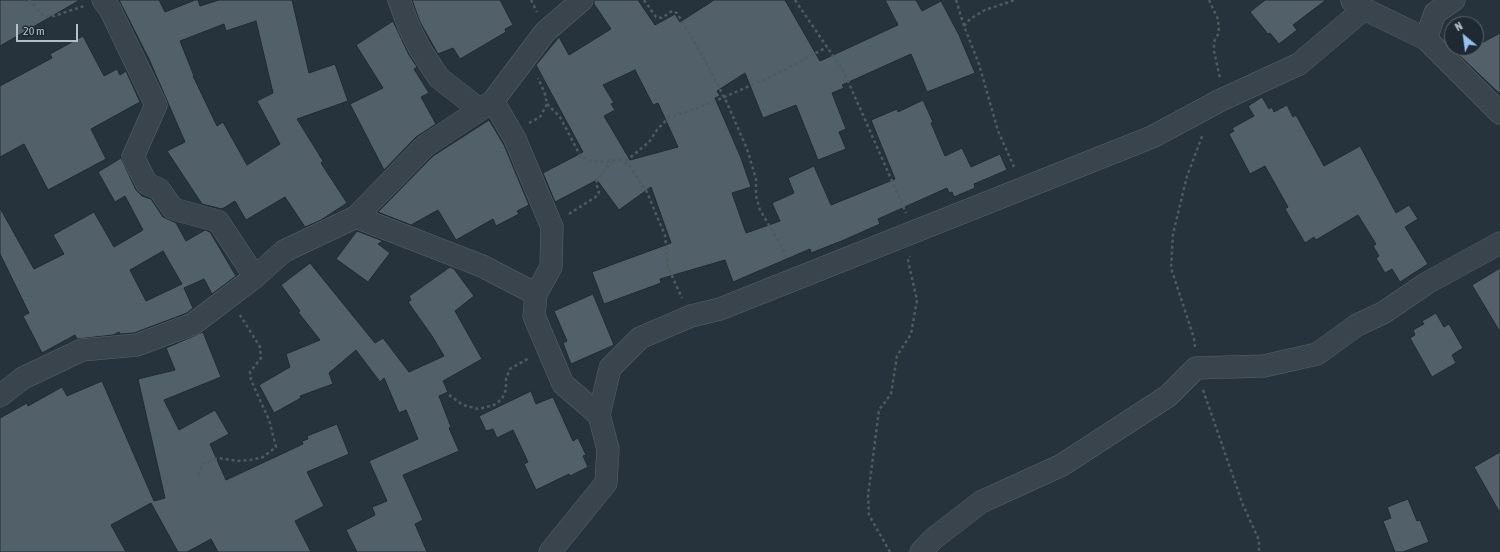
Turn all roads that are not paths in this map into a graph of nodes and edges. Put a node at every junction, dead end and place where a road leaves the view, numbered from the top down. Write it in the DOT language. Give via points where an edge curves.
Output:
graph roads {
  1 [pos="103,0"];
  2 [pos="399,0"];
  3 [pos="582,0"];
  4 [pos="1454,0"];
  5 [pos="1358,4"];
  6 [pos="1426,39"];
  7 [pos="486,105"];
  8 [pos="1500,113"];
  9 [pos="356,217"];
  10 [pos="1500,243"];
  11 [pos="255,277"];
  12 [pos="536,294"];
  13 [pos="0,396"];
  14 [pos="599,415"];
  15 [pos="550,552"];
  16 [pos="922,552"];
  1 -- 11 [label="street" via="110,9 156,105 133,157 147,184 159,189 173,209 218,221"];
  2 -- 7 [label="street" via="420,49 439,78"];
  3 -- 7 [label="street" via="545,32"];
  4 -- 6 [label="street" via="1435,13"];
  5 -- 6 [label="street"];
  5 -- 14 [label="street" via="1299,64 1221,100 1152,137 720,309 691,316 640,338 610,368"];
  6 -- 8 [label="street"];
  7 -- 9 [label="street" via="425,146"];
  7 -- 12 [label="street" via="507,126 518,145 552,227 551,267"];
  9 -- 11 [label="street" via="284,250"];
  9 -- 12 [label="street" via="482,266"];
  10 -- 16 [label="street" via="1427,284 1383,313 1357,325 1317,354 1264,366 1196,368 1168,396 1062,465 981,502 932,539"];
  11 -- 13 [label="street" via="193,324 137,345 82,350 22,378"];
  12 -- 14 [label="street" via="534,316 563,384"];
  14 -- 15 [label="street" via="608,449 606,482"];
}
